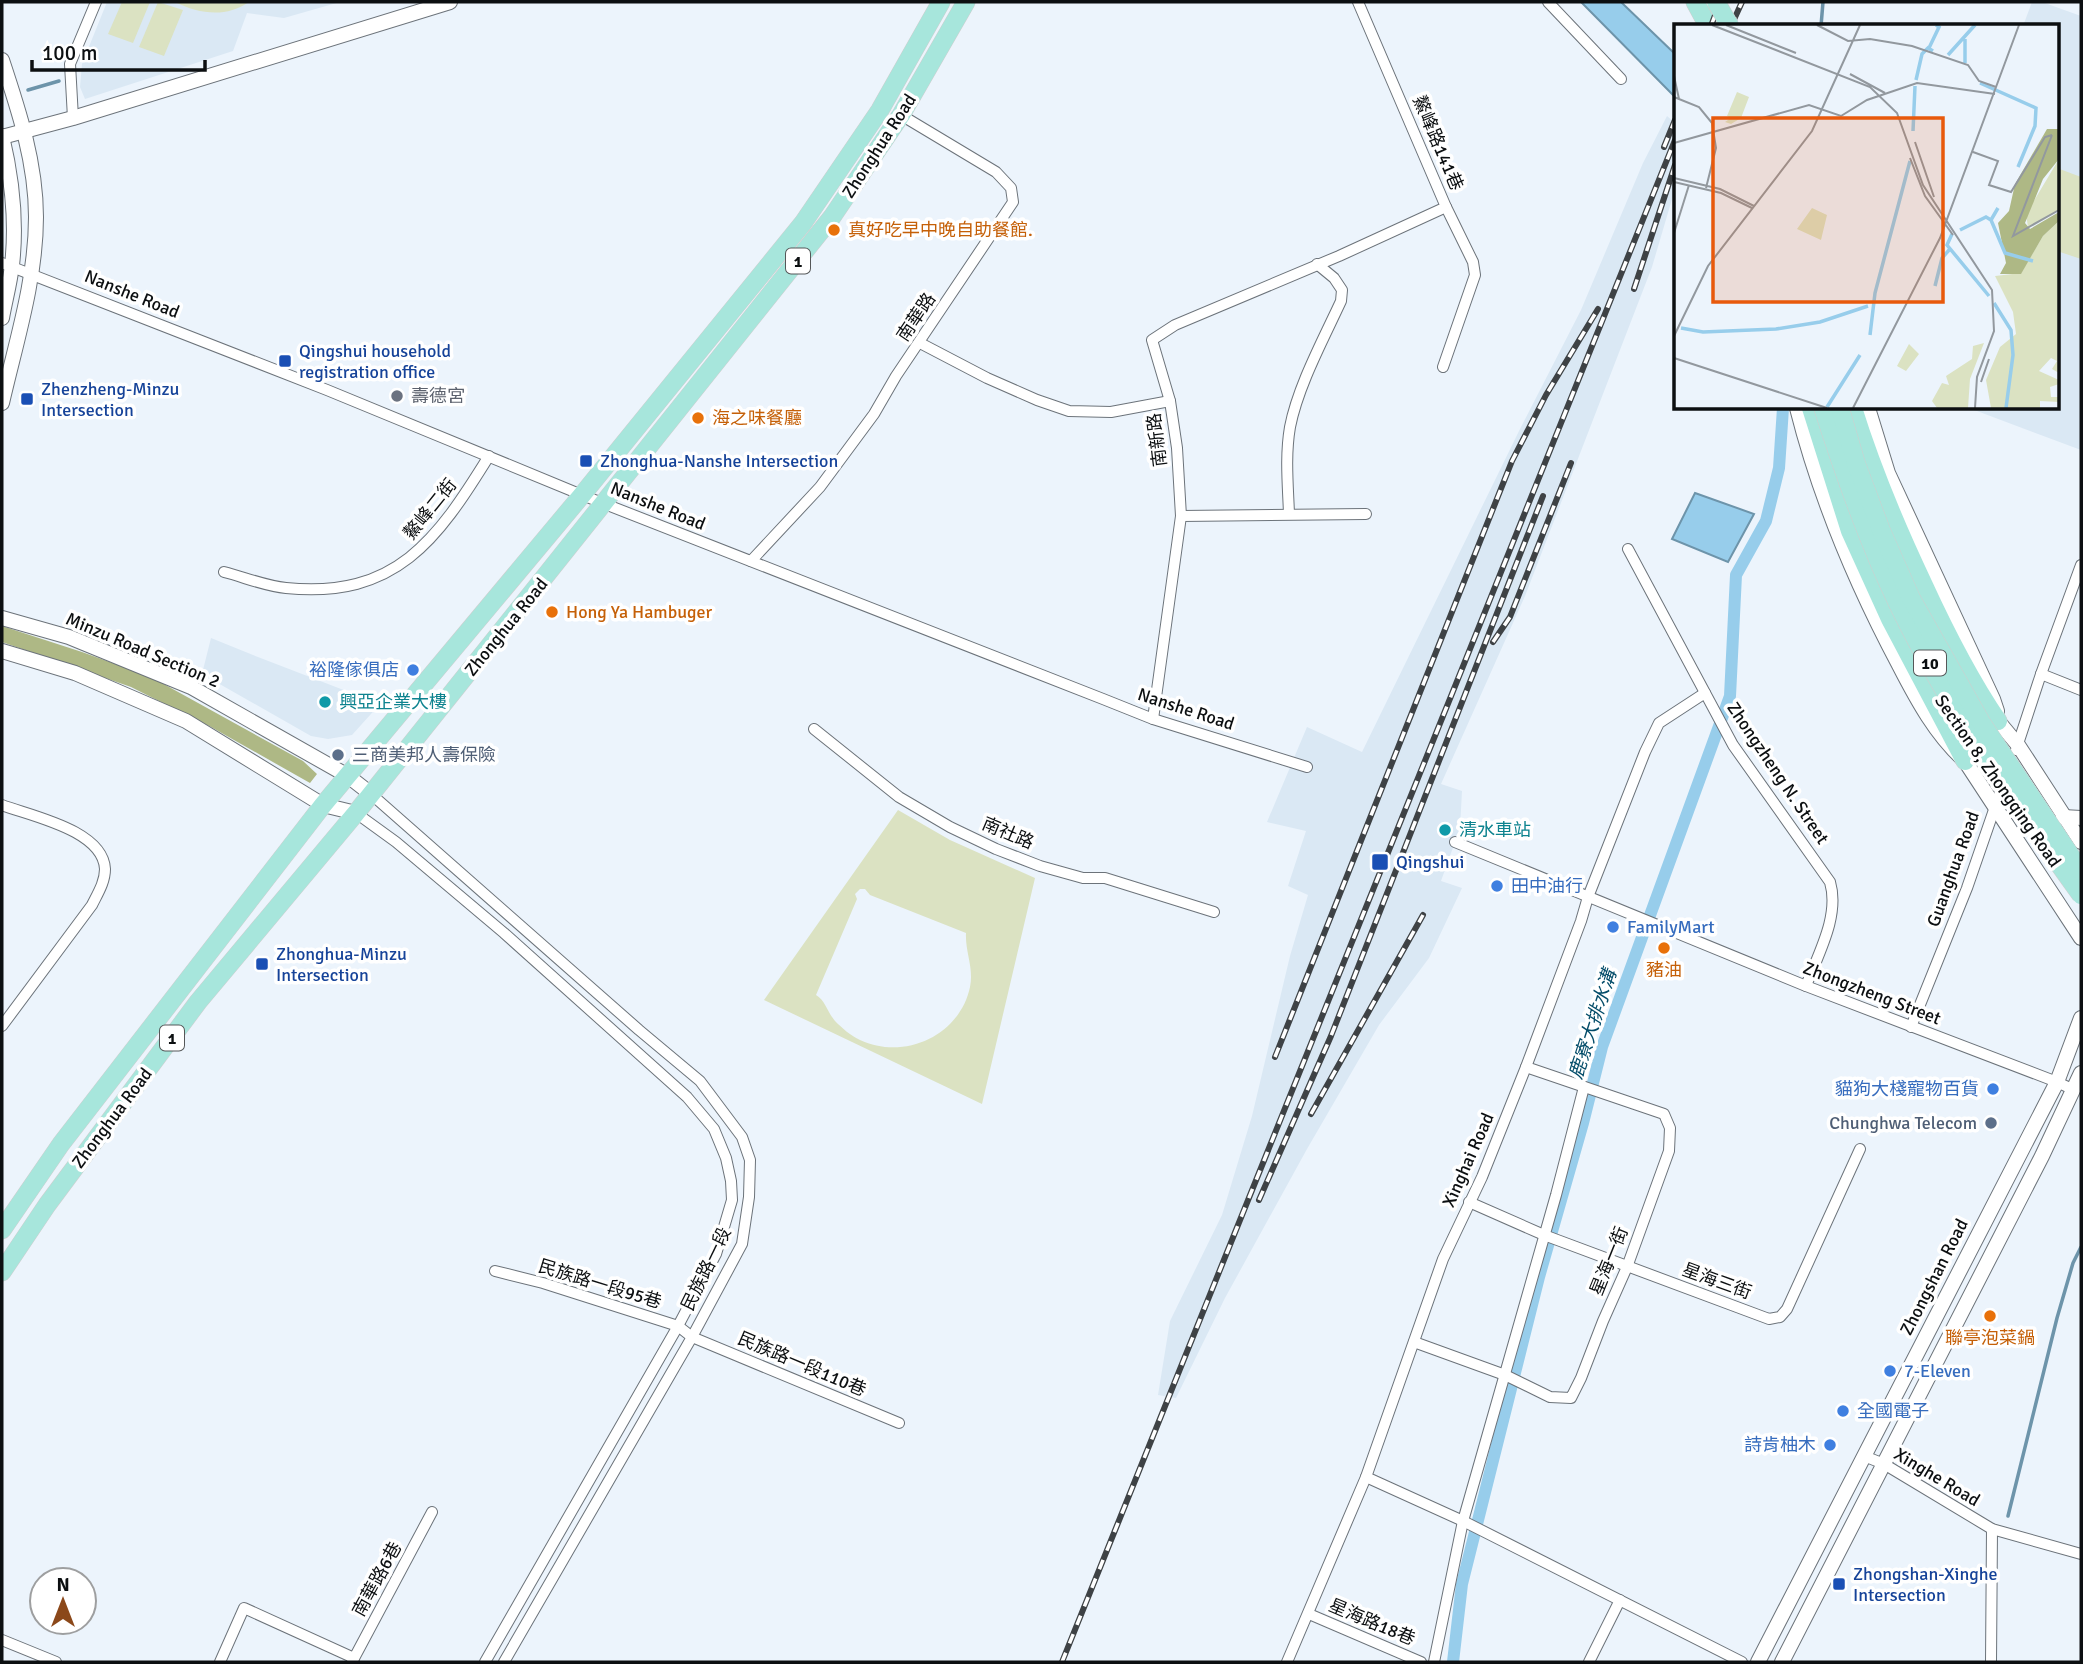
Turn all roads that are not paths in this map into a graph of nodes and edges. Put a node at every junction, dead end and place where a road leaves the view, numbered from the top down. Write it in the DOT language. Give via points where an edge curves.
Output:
graph roads {
  1 [pos="96,2"];
  2 [pos="450,2"];
  3 [pos="941,2"];
  4 [pos="967,2"];
  5 [pos="1358,2"];
  6 [pos="1548,2"];
  7 [pos="1695,2"];
  8 [pos="1716,2"];
  9 [pos="1707,24"];
  10 [pos="1729,24"];
  11 [pos="2,60"];
  12 [pos="1621,79"];
  13 [pos="901,114"];
  14 [pos="73,118"];
  15 [pos="25,131"];
  16 [pos="2,137"];
  17 [pos="1446,208"];
  18 [pos="1317,264"];
  19 [pos="7,265"];
  20 [pos="31,273"];
  21 [pos="2,318"];
  22 [pos="920,343"];
  23 [pos="1443,367"];
  24 [pos="1170,401"];
  25 [pos="2,402"];
  26 [pos="1798,410"];
  27 [pos="1812,410"];
  28 [pos="1824,410"];
  29 [pos="1841,410"];
  30 [pos="1854,410"];
  31 [pos="1869,410"];
  32 [pos="489,456"];
  33 [pos="582,495"];
  34 [pos="605,503"];
  35 [pos="1289,514"];
  36 [pos="1366,514"];
  37 [pos="1181,516"];
  38 [pos="1628,549"];
  39 [pos="751,561"];
  40 [pos="2081,565"];
  41 [pos="224,572"];
  42 [pos="2,618"];
  43 [pos="2,651"];
  44 [pos="2041,674"];
  45 [pos="2081,690"];
  46 [pos="1705,693"];
  47 [pos="1153,719"];
  48 [pos="1999,722"];
  49 [pos="814,729"];
  50 [pos="2018,746"];
  51 [pos="1965,761"];
  52 [pos="1307,767"];
  53 [pos="348,776"];
  54 [pos="371,794"];
  55 [pos="2,805"];
  56 [pos="323,805"];
  57 [pos="1994,806"];
  58 [pos="356,813"];
  59 [pos="2063,817"];
  60 [pos="2081,818"];
  61 [pos="1455,842"];
  62 [pos="2081,842"];
  63 [pos="2081,871"];
  64 [pos="2081,895"];
  65 [pos="1588,897"];
  66 [pos="1214,912"];
  67 [pos="2081,938"];
  68 [pos="1806,986"];
  69 [pos="2081,1018"];
  70 [pos="2,1026"];
  71 [pos="1911,1027"];
  72 [pos="1527,1067"];
  73 [pos="2079,1080"];
  74 [pos="2057,1082"];
  75 [pos="1584,1087"];
  76 [pos="1860,1149"];
  77 [pos="1469,1202"];
  78 [pos="2,1230"];
  79 [pos="1545,1235"];
  80 [pos="1627,1267"];
  81 [pos="495,1271"];
  82 [pos="2,1272"];
  83 [pos="678,1326"];
  84 [pos="692,1337"];
  85 [pos="1414,1342"];
  86 [pos="1505,1375"];
  87 [pos="899,1423"];
  88 [pos="1864,1456"];
  89 [pos="1884,1464"];
  90 [pos="1366,1476"];
  91 [pos="432,1512"];
  92 [pos="1463,1521"];
  93 [pos="1992,1529"];
  94 [pos="2081,1554"];
  95 [pos="1620,1601"];
  96 [pos="1309,1614"];
  97 [pos="2,1640"];
  98 [pos="353,1660"];
  99 [pos="56,1662"];
  100 [pos="220,1662"];
  101 [pos="485,1662"];
  102 [pos="504,1662"];
  103 [pos="1287,1662"];
  104 [pos="1421,1662"];
  105 [pos="1434,1662"];
  106 [pos="1589,1662"];
  107 [pos="1742,1662"];
  108 [pos="1758,1662"];
  109 [pos="1782,1662"];
  110 [pos="1992,1662"];
  1 -- 14 [label="street" via="70,64"];
  2 -- 14 [label="street"];
  3 -- 33 [label="main road, Zhonghua Road / 1" via="880,110 803,223"];
  4 -- 13 [label="main road, Zhonghua Road / 1"];
  5 -- 17 [label="street, 鰲峰路141巷"];
  6 -- 12 [label="street"];
  7 -- 9 [label="main road"];
  8 -- 10 [label="main road, bridge"];
  11 -- 15 [label="street"];
  13 -- 22 [label="street, 南華路" via="996,172 1011,188 1013,202"];
  13 -- 34 [label="main road, Zhonghua Road / 1" via="832,218"];
  14 -- 15 [label="street"];
  15 -- 16 [label="street"];
  15 -- 20 [label="street" via="36,218"];
  16 -- 19 [label="street" via="13,218"];
  17 -- 18 [label="street, 鰲峰路141巷"];
  17 -- 23 [label="street" via="1475,275"];
  18 -- 24 [label="street, 南新路" via="1152,340"];
  18 -- 35 [label="street" via="1342,290 1341,301 1290,426"];
  19 -- 20 [label="street, Nanshe Road"];
  19 -- 21 [label="street"];
  20 -- 25 [label="street"];
  20 -- 32 [label="street, Nanshe Road"];
  22 -- 24 [label="street" via="986,378 1069,411 1111,412"];
  22 -- 39 [label="street, 南華路" via="820,487"];
  24 -- 37 [label="street, 南新路"];
  26 -- 51 [label="street, Section 8, Zhongqing Road" via="1863,594 1922,707"];
  27 -- 51 [label="main road" via="1855,541 1890,619"];
  28 -- 64 [label="main road, 10, bridge" via="1858,512 1897,603 1972,737"];
  29 -- 63 [label="main road, 10, bridge" via="1881,530 1911,598 1981,722"];
  30 -- 48 [label="main road" via="1894,523 1957,657"];
  31 -- 48 [label="street, Section 8, Zhongqing Road" via="1888,473 1993,699"];
  32 -- 33 [label="street, Nanshe Road"];
  32 -- 41 [label="street, 鰲峰二街" via="456,509 415,555 368,582 327,589 284,588"];
  33 -- 34 [label="street, Nanshe Road"];
  33 -- 53 [label="main road, Zhonghua Road / 1"];
  34 -- 39 [label="street, Nanshe Road"];
  34 -- 54 [label="main road, Zhonghua Road / 1"];
  35 -- 36 [label="street"];
  35 -- 37 [label="street"];
  37 -- 47 [label="street, 南新路"];
  38 -- 46 [label="street, Zhongzheng N. Street"];
  39 -- 47 [label="street, Nanshe Road"];
  40 -- 44 [label="street, Guanghua Road"];
  42 -- 53 [label="street, Minzu Road Section 2" via="69,637 191,687"];
  43 -- 56 [label="street" via="75,673 186,721"];
  44 -- 45 [label="street"];
  44 -- 50 [label="street, Guanghua Road"];
  46 -- 65 [label="street, Xinghai Road" via="1659,723"];
  46 -- 68 [label="street, Zhongzheng N. Street" via="1734,744 1830,882 1832,912"];
  47 -- 52 [label="street, Nanshe Road"];
  48 -- 50 [label="street, Section 8, Zhongqing Road"];
  49 -- 66 [label="street, 南社路" via="899,797 996,849 1040,866 1083,878 1105,878"];
  50 -- 57 [label="street, Guanghua Road"];
  50 -- 59 [label="street, Section 8, Zhongqing Road"];
  51 -- 57 [label="street, Section 8, Zhongqing Road"];
  53 -- 54 [label="street, Minzu Road Section 2"];
  53 -- 56 [label="main road, Zhonghua Road / 1"];
  54 -- 58 [label="main road, Zhonghua Road / 1"];
  54 -- 84 [label="street, 民族路一段" via="700,1081 742,1137 750,1172 742,1244"];
  55 -- 70 [label="street" via="75,831 101,854 104,869 102,887 92,905"];
  56 -- 58 [label="street"];
  56 -- 78 [label="main road, Zhonghua Road / 1" via="61,1144"];
  57 -- 67 [label="street, Section 8, Zhongqing Road"];
  57 -- 71 [label="street, Guanghua Road" via="1967,888"];
  58 -- 82 [label="main road, Zhonghua Road / 1" via="198,1002"];
  58 -- 83 [label="street, 民族路一段" via="396,842 633,1046 714,1129 726,1158 732,1200 716,1254"];
  59 -- 60 [label="street"];
  59 -- 62 [label="street, Section 8, Zhongqing Road"];
  61 -- 65 [label="street"];
  65 -- 68 [label="street, Zhongzheng Street"];
  65 -- 72 [label="street, Xinghai Road"];
  68 -- 71 [label="street, Zhongzheng Street"];
  69 -- 74 [label="street, Zhongshan Road"];
  71 -- 74 [label="street, Zhongzheng Street"];
  72 -- 75 [label="street, 星海一街"];
  72 -- 77 [label="street, Xinghai Road"];
  73 -- 74 [label="street, Zhongzheng Street"];
  73 -- 89 [label="street"];
  74 -- 88 [label="street, Zhongshan Road"];
  75 -- 79 [label="street"];
  75 -- 80 [label="street, 星海一街" via="1664,1114 1670,1128 1669,1151"];
  76 -- 80 [label="street, 星海三街" via="1780,1317 1769,1319"];
  77 -- 79 [label="street, 星海三街"];
  77 -- 85 [label="street, Xinghai Road"];
  79 -- 80 [label="street, 星海三街"];
  79 -- 86 [label="street"];
  80 -- 86 [label="street, 星海一街" via="1571,1398 1550,1397"];
  81 -- 83 [label="street, 民族路一段95巷"];
  83 -- 84 [label="street, 民族路一段95巷"];
  83 -- 101 [label="street, 民族路一段"];
  84 -- 87 [label="street, 民族路一段110巷"];
  84 -- 102 [label="street, 民族路一段"];
  85 -- 86 [label="street, 星海一街"];
  85 -- 90 [label="street, Xinghai Road"];
  86 -- 92 [label="street"];
  88 -- 89 [label="street, Xinghe Road"];
  88 -- 108 [label="street, Zhongshan Road"];
  89 -- 93 [label="street, Xinghe Road"];
  89 -- 109 [label="street"];
  90 -- 92 [label="street"];
  90 -- 96 [label="street, Xinghai Road"];
  91 -- 98 [label="street, 南華路6巷"];
  92 -- 95 [label="street"];
  92 -- 105 [label="street"];
  93 -- 94 [label="street, Xinghe Road"];
  93 -- 110 [label="street"];
  95 -- 106 [label="street"];
  95 -- 107 [label="street"];
  96 -- 103 [label="street, Xinghai Road"];
  96 -- 104 [label="street, 星海路18巷"];
  97 -- 99 [label="street"];
  98 -- 100 [label="street" via="244,1608"];
}
